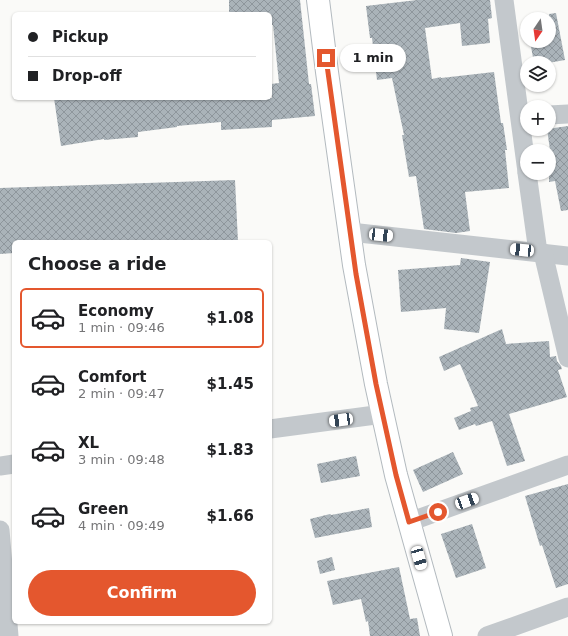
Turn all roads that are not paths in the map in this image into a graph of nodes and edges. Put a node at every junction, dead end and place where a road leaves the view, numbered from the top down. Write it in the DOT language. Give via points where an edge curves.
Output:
graph roads {
  1 [pos="318,0"];
  2 [pos="504,0"];
  3 [pos="520,100"];
  4 [pos="568,114"];
  5 [pos="556,115"];
  6 [pos="528,180"];
  7 [pos="350,232"];
  8 [pos="540,252"];
  9 [pos="568,256"];
  10 [pos="568,358"];
  11 [pos="383,414"];
  12 [pos="272,429"];
  13 [pos="12,464"];
  14 [pos="568,465"];
  15 [pos="0,466"];
  16 [pos="409,522"];
  17 [pos="0,530"];
  18 [pos="568,607"];
  19 [pos="9,636"];
  20 [pos="441,636"];
  21 [pos="487,636"];
  1 -- 7 [label="main road"];
  2 -- 3 [label="street"];
  4 -- 5 [label="street"];
  6 -- 8 [label="street"];
  7 -- 8 [label="street"];
  7 -- 11 [label="main road"];
  8 -- 9 [label="street"];
  8 -- 10 [label="street"];
  11 -- 12 [label="street"];
  11 -- 16 [label="main road"];
  13 -- 15 [label="street"];
  14 -- 16 [label="street"];
  16 -- 20 [label="main road"];
  17 -- 19 [label="street"];
  18 -- 21 [label="street"];
}
